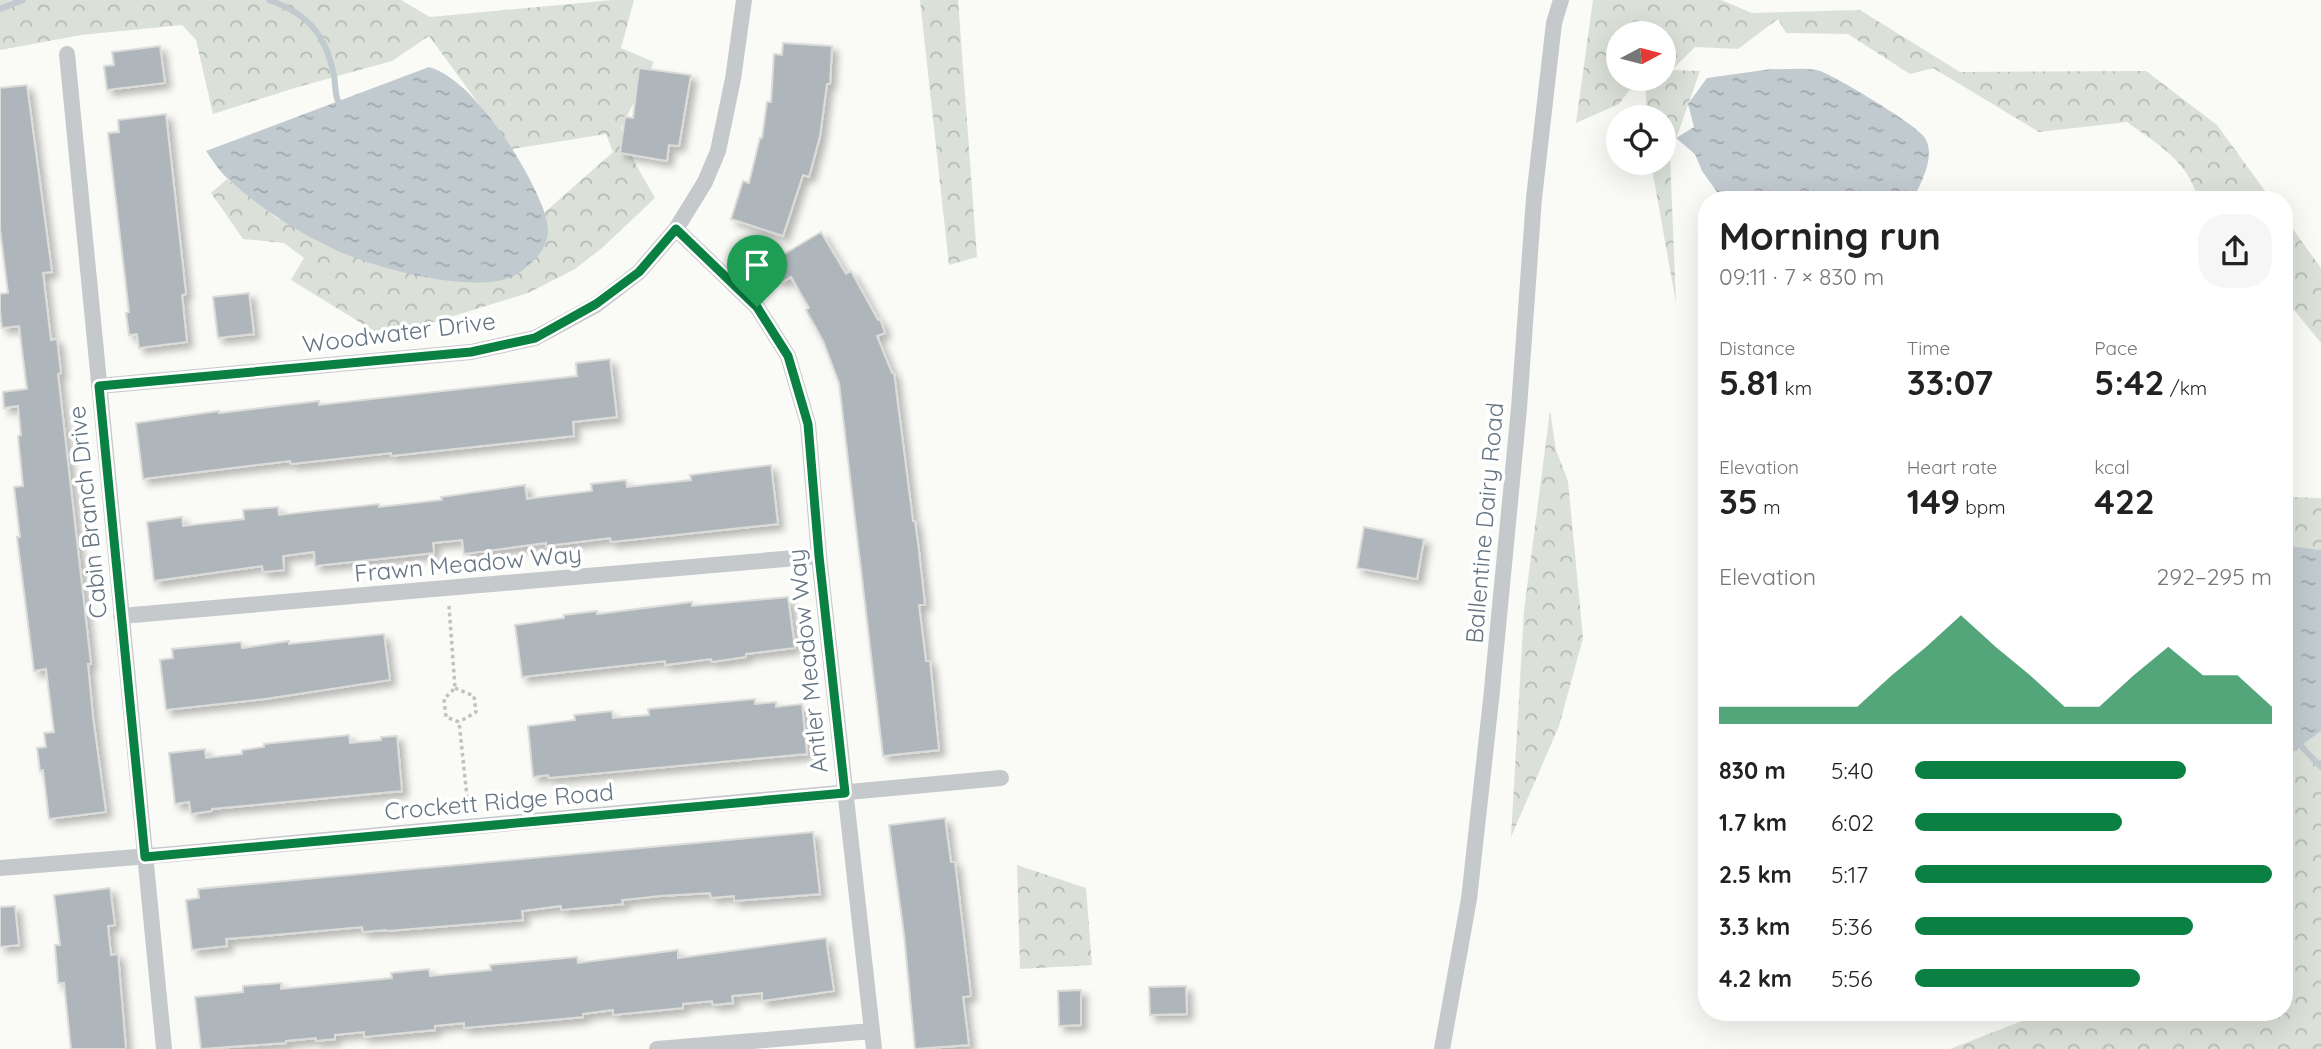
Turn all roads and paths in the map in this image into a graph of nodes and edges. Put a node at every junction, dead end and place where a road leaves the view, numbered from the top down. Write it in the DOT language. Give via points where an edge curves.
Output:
graph roads {
  1 [pos="744,0"];
  2 [pos="1561,0"];
  3 [pos="67,54"];
  4 [pos="676,229"];
  5 [pos="99,386"];
  6 [pos="819,556"];
  7 [pos="449,605"];
  8 [pos="121,616"];
  9 [pos="455,688"];
  10 [pos="459,722"];
  11 [pos="1001,778"];
  12 [pos="845,793"];
  13 [pos="468,806"];
  14 [pos="145,857"];
  15 [pos="0,868"];
  16 [pos="873,1031"];
  17 [pos="164,1049"];
  18 [pos="657,1049"];
  19 [pos="874,1049"];
  20 [pos="1442,1049"];
  1 -- 4 [label="street, Woodwater Drive" via="718,151"];
  2 -- 20 [label="street, Ballentine Dairy Road" via="1554,23 1534,198 1518,422 1469,899"];
  3 -- 5 [label="street, Cabin Branch Drive"];
  4 -- 5 [label="street, Woodwater Drive" via="639,272 596,304 535,338 471,352"];
  4 -- 6 [label="street, Antler Meadow Way" via="757,307 788,356 808,424"];
  5 -- 8 [label="street, Cabin Branch Drive"];
  6 -- 8 [label="street, Frawn Meadow Way"];
  6 -- 12 [label="street, Antler Meadow Way"];
  7 -- 9 [label="path"];
  8 -- 14 [label="street, Cabin Branch Drive"];
  9 -- 10 [label="path" via="444,699 445,708 446,716"];
  9 -- 10 [label="path" via="474,696 475,712"];
  10 -- 13 [label="path"];
  11 -- 12 [label="street, Crockett Ridge Road"];
  12 -- 14 [label="street, Crockett Ridge Road"];
  12 -- 16 [label="street, Antler Meadow Way"];
  14 -- 15 [label="street, Crockett Ridge Road"];
  14 -- 17 [label="street, Cabin Branch Drive"];
  16 -- 18 [label="street"];
  16 -- 19 [label="street, Antler Meadow Way"];
}
